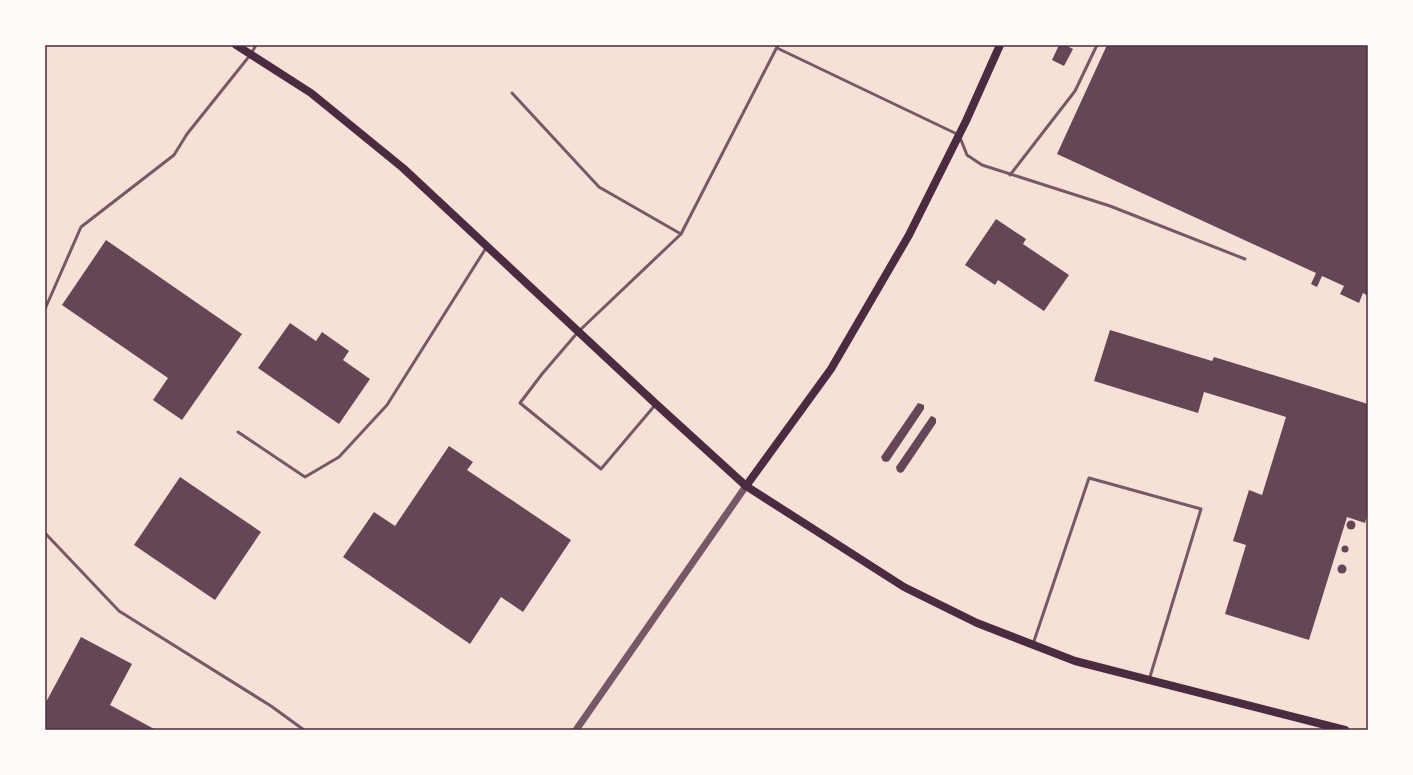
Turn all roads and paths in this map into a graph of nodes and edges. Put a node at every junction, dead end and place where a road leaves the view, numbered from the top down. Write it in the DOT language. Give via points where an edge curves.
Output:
graph roads {
  1 [pos="236,45"];
  2 [pos="256,45"];
  3 [pos="1000,45"];
  4 [pos="1097,45"];
  5 [pos="778,46"];
  6 [pos="250,54"];
  7 [pos="512,93"];
  8 [pos="959,135"];
  9 [pos="1010,175"];
  10 [pos="681,234"];
  11 [pos="487,246"];
  12 [pos="1245,259"];
  13 [pos="45,309"];
  14 [pos="578,332"];
  15 [pos="656,404"];
  16 [pos="238,432"];
  17 [pos="746,486"];
  18 [pos="45,533"];
  19 [pos="1033,645"];
  20 [pos="1149,680"];
  21 [pos="304,730"];
  22 [pos="576,730"];
  23 [pos="1345,730"];
  1 -- 6 [label="main road"];
  2 -- 6 [label="lane"];
  3 -- 8 [label="main road"];
  4 -- 9 [label="lane" via="1075,91"];
  5 -- 8 [label="lane"];
  5 -- 10 [label="lane"];
  6 -- 11 [label="main road" via="311,93 403,168"];
  6 -- 13 [label="lane" via="187,134 174,155 81,227"];
  7 -- 10 [label="lane" via="599,187"];
  8 -- 9 [label="lane" via="967,155 982,165"];
  8 -- 17 [label="main road" via="909,235 831,369"];
  9 -- 12 [label="lane" via="1110,206"];
  10 -- 14 [label="lane"];
  11 -- 14 [label="main road"];
  11 -- 16 [label="lane" via="387,405 339,457 305,476"];
  14 -- 15 [label="main road"];
  14 -- 15 [label="lane" via="520,403 601,469"];
  15 -- 17 [label="main road"];
  17 -- 19 [label="main road" via="904,587 977,624"];
  17 -- 22 [label="street"];
  18 -- 21 [label="lane" via="119,611 271,706"];
  19 -- 20 [label="main road" via="1075,661"];
  19 -- 20 [label="lane" via="1089,478 1201,509"];
  20 -- 23 [label="main road"];
}
